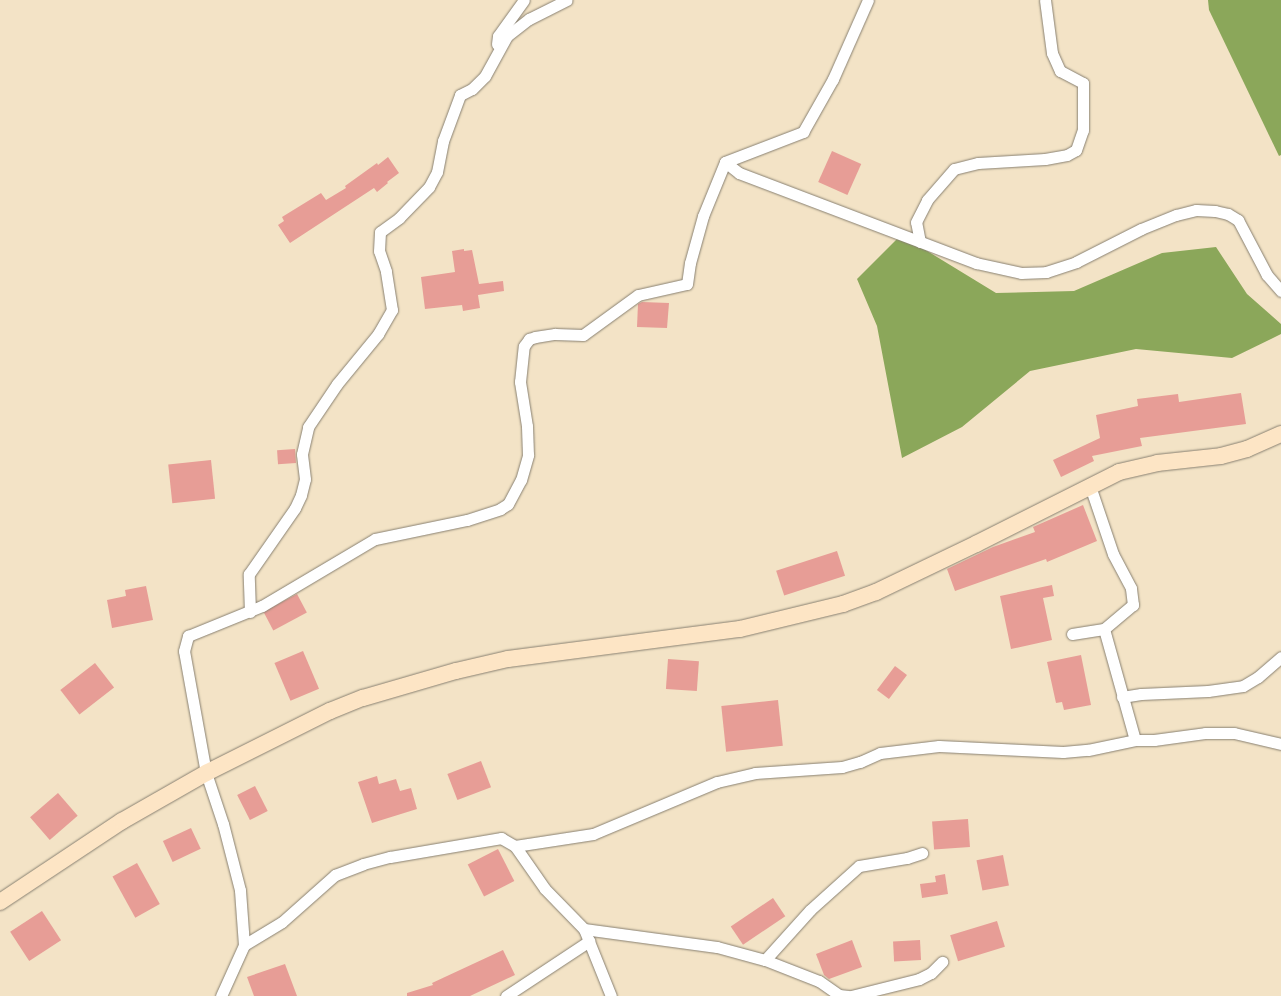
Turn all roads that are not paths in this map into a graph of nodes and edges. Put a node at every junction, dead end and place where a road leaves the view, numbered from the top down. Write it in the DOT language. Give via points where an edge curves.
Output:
graph roads {
  1 [pos="524,0"];
  2 [pos="567,0"];
  3 [pos="868,0"];
  4 [pos="1045,0"];
  5 [pos="495,58"];
  6 [pos="725,162"];
  7 [pos="920,242"];
  8 [pos="1281,291"];
  9 [pos="1281,434"];
  10 [pos="1090,486"];
  11 [pos="250,612"];
  12 [pos="1104,629"];
  13 [pos="1072,634"];
  14 [pos="1281,657"];
  15 [pos="1122,697"];
  16 [pos="1135,740"];
  17 [pos="1281,744"];
  18 [pos="206,773"];
  19 [pos="515,846"];
  20 [pos="922,853"];
  21 [pos="0,902"];
  22 [pos="584,929"];
  23 [pos="589,942"];
  24 [pos="244,945"];
  25 [pos="765,960"];
  26 [pos="942,962"];
  27 [pos="221,996"];
  28 [pos="506,996"];
  29 [pos="611,996"];
  30 [pos="849,996"];
  1 -- 5 [label="street" via="498,36"];
  2 -- 5 [label="street" via="517,27 506,36"];
  3 -- 6 [label="street" via="833,79 803,132"];
  4 -- 7 [label="street" via="1052,52 1060,71 1083,83 1082,130 1076,150 1045,159 978,163 954,169 927,200 916,222"];
  5 -- 11 [label="street" via="485,76 460,95 443,141 438,172 429,187 399,218 380,232 379,250 392,310 378,334 337,384 308,427 302,454 305,479 301,495 281,530 249,574"];
  6 -- 7 [label="street" via="739,173"];
  6 -- 11 [label="street" via="703,216 687,284 638,295 583,335 535,337 524,346 520,382 528,455 521,480 508,504 467,520 375,539"];
  7 -- 8 [label="street" via="976,263 1021,274 1046,272 1076,262 1176,215 1196,210 1215,211 1238,220 1267,275"];
  9 -- 10 [label="main road" via="1236,453 1157,463 1119,472"];
  10 -- 12 [label="street" via="1113,554 1131,588 1133,605"];
  10 -- 18 [label="main road" via="876,592 843,604 740,628 508,660 456,671 330,711"];
  11 -- 18 [label="street" via="188,636 184,643"];
  12 -- 13 [label="street"];
  12 -- 15 [label="street"];
  14 -- 15 [label="street" via="1243,686"];
  15 -- 16 [label="street"];
  16 -- 17 [label="street" via="1234,733"];
  16 -- 19 [label="street" via="1063,752 939,746 880,753 842,767 755,774 717,782 594,834"];
  18 -- 21 [label="main road" via="122,821"];
  18 -- 24 [label="street" via="240,890"];
  19 -- 22 [label="street" via="545,889"];
  19 -- 24 [label="street" via="501,838 363,864 335,875 282,922"];
  20 -- 25 [label="street" via="859,866 810,910"];
  22 -- 23 [label="street"];
  22 -- 25 [label="street" via="716,947"];
  23 -- 28 [label="street"];
  23 -- 29 [label="street"];
  24 -- 27 [label="street"];
  25 -- 30 [label="street"];
  26 -- 30 [label="street" via="919,979"];
}
